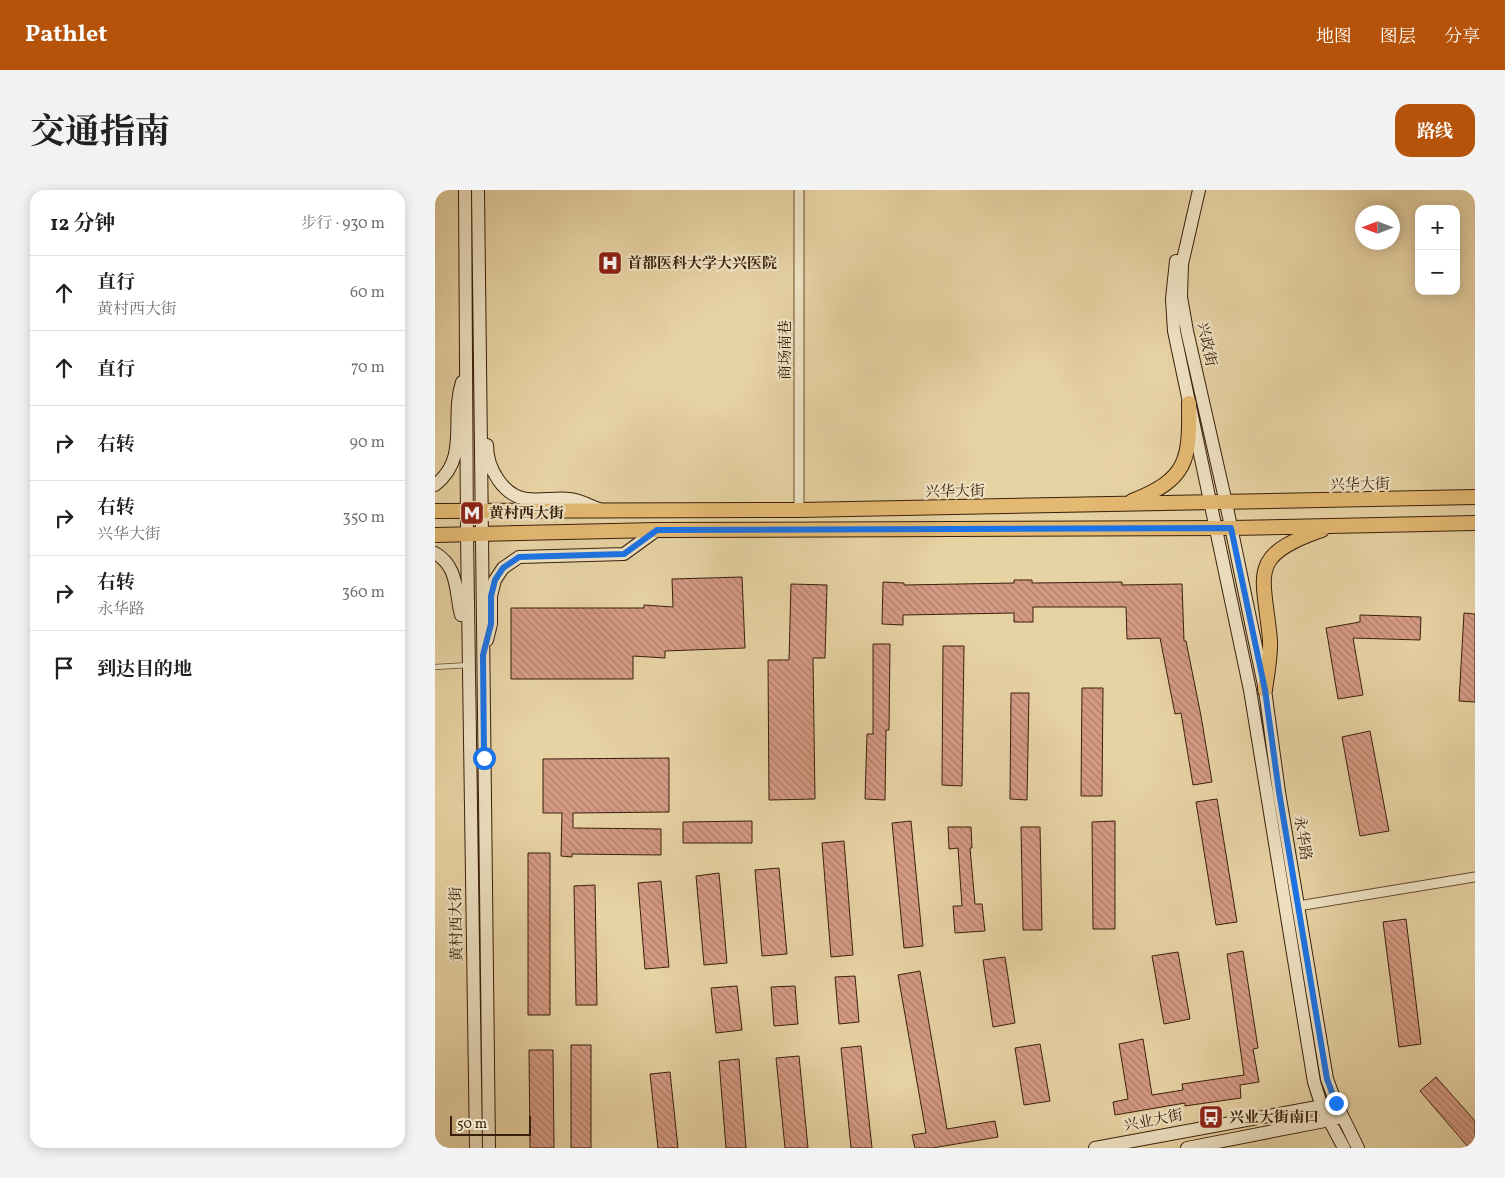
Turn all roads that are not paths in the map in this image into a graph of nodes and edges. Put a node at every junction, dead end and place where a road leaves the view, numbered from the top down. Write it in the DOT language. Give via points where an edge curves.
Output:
graph roads {
  1 [pos="465,190"];
  2 [pos="478,190"];
  3 [pos="799,190"];
  4 [pos="1192,190"];
  5 [pos="1199,190"];
  6 [pos="466,370"];
  7 [pos="479,402"];
  8 [pos="1189,403"];
  9 [pos="435,485"];
  10 [pos="1475,497"];
  11 [pos="1226,503"];
  12 [pos="1210,504"];
  13 [pos="1123,505"];
  14 [pos="474,510"];
  15 [pos="799,510"];
  16 [pos="435,511"];
  17 [pos="607,512"];
  18 [pos="1475,523"];
  19 [pos="1349,526"];
  20 [pos="1217,528"];
  21 [pos="1231,528"];
  22 [pos="657,530"];
  23 [pos="435,535"];
  24 [pos="481,535"];
  25 [pos="467,536"];
  26 [pos="435,553"];
  27 [pos="468,644"];
  28 [pos="483,655"];
  29 [pos="469,665"];
  30 [pos="435,666"];
  31 [pos="1265,690"];
  32 [pos="1475,877"];
  33 [pos="1298,906"];
  34 [pos="1336,1103"];
  35 [pos="1322,1107"];
  36 [pos="1342,1118"];
  37 [pos="1329,1121"];
  38 [pos="475,1148"];
  39 [pos="489,1148"];
  40 [pos="1095,1148"];
  41 [pos="1187,1148"];
  42 [pos="1332,1148"];
  43 [pos="1344,1148"];
  44 [pos="1358,1148"];
  1 -- 6 [label="street, 黄村西大街"];
  2 -- 7 [label="street, 黄村西大街"];
  3 -- 15 [label="street, 商场南巷"];
  4 -- 8 [label="street, 兴政街" via="1175,262 1172,299 1174,331"];
  5 -- 11 [label="street, 兴政街" via="1182,264 1181,298"];
  6 -- 9 [label="street" via="457,398 454,463"];
  6 -- 14 [label="street, 黄村西大街"];
  7 -- 14 [label="street, 黄村西大街"];
  7 -- 17 [label="street" via="487,423 487,453 491,468 508,490 527,499 571,499"];
  8 -- 12 [label="street, 兴政街"];
  8 -- 13 [label="main road" via="1190,435 1186,458 1177,475 1167,486"];
  10 -- 11 [label="main road, 兴华大街"];
  11 -- 12 [label="main road, 兴华大街"];
  11 -- 21 [label="street, 兴政街"];
  12 -- 13 [label="main road, 兴华大街"];
  12 -- 20 [label="street, 永华路"];
  13 -- 15 [label="main road, 兴华大街"];
  14 -- 16 [label="main road, 兴华大街"];
  14 -- 17 [label="main road, 兴华大街"];
  14 -- 24 [label="street, 黄村西大街"];
  14 -- 25 [label="street, 黄村西大街"];
  15 -- 17 [label="main road, 兴华大街"];
  18 -- 19 [label="main road"];
  19 -- 21 [label="main road"];
  19 -- 31 [label="main road" via="1297,539 1276,553 1265,569 1262,584 1270,643"];
  20 -- 21 [label="main road"];
  20 -- 22 [label="main road"];
  20 -- 35 [label="street, 永华路" via="1250,690 1314,1082"];
  21 -- 31 [label="street, 永华路"];
  22 -- 24 [label="main road"];
  22 -- 28 [label="street" via="624,554 519,557 503,568 493,588 491,624"];
  23 -- 25 [label="main road"];
  24 -- 25 [label="main road"];
  24 -- 28 [label="street, 黄村西大街"];
  25 -- 27 [label="street, 黄村西大街"];
  26 -- 27 [label="street" via="454,575"];
  27 -- 29 [label="street, 黄村西大街"];
  28 -- 39 [label="street, 黄村西大街"];
  29 -- 30 [label="lane"];
  29 -- 38 [label="street, 黄村西大街"];
  31 -- 33 [label="street, 永华路"];
  32 -- 33 [label="street"];
  33 -- 34 [label="street, 永华路" via="1327,1079"];
  34 -- 35 [label="street, 兴业大街"];
  34 -- 36 [label="street, 永华路"];
  35 -- 37 [label="street, 永华路"];
  35 -- 40 [label="street, 兴业大街"];
  36 -- 37 [label="street"];
  36 -- 44 [label="street, 永华路"];
  37 -- 41 [label="street"];
  37 -- 42 [label="street"];
  37 -- 43 [label="street, 永华路"];
}
